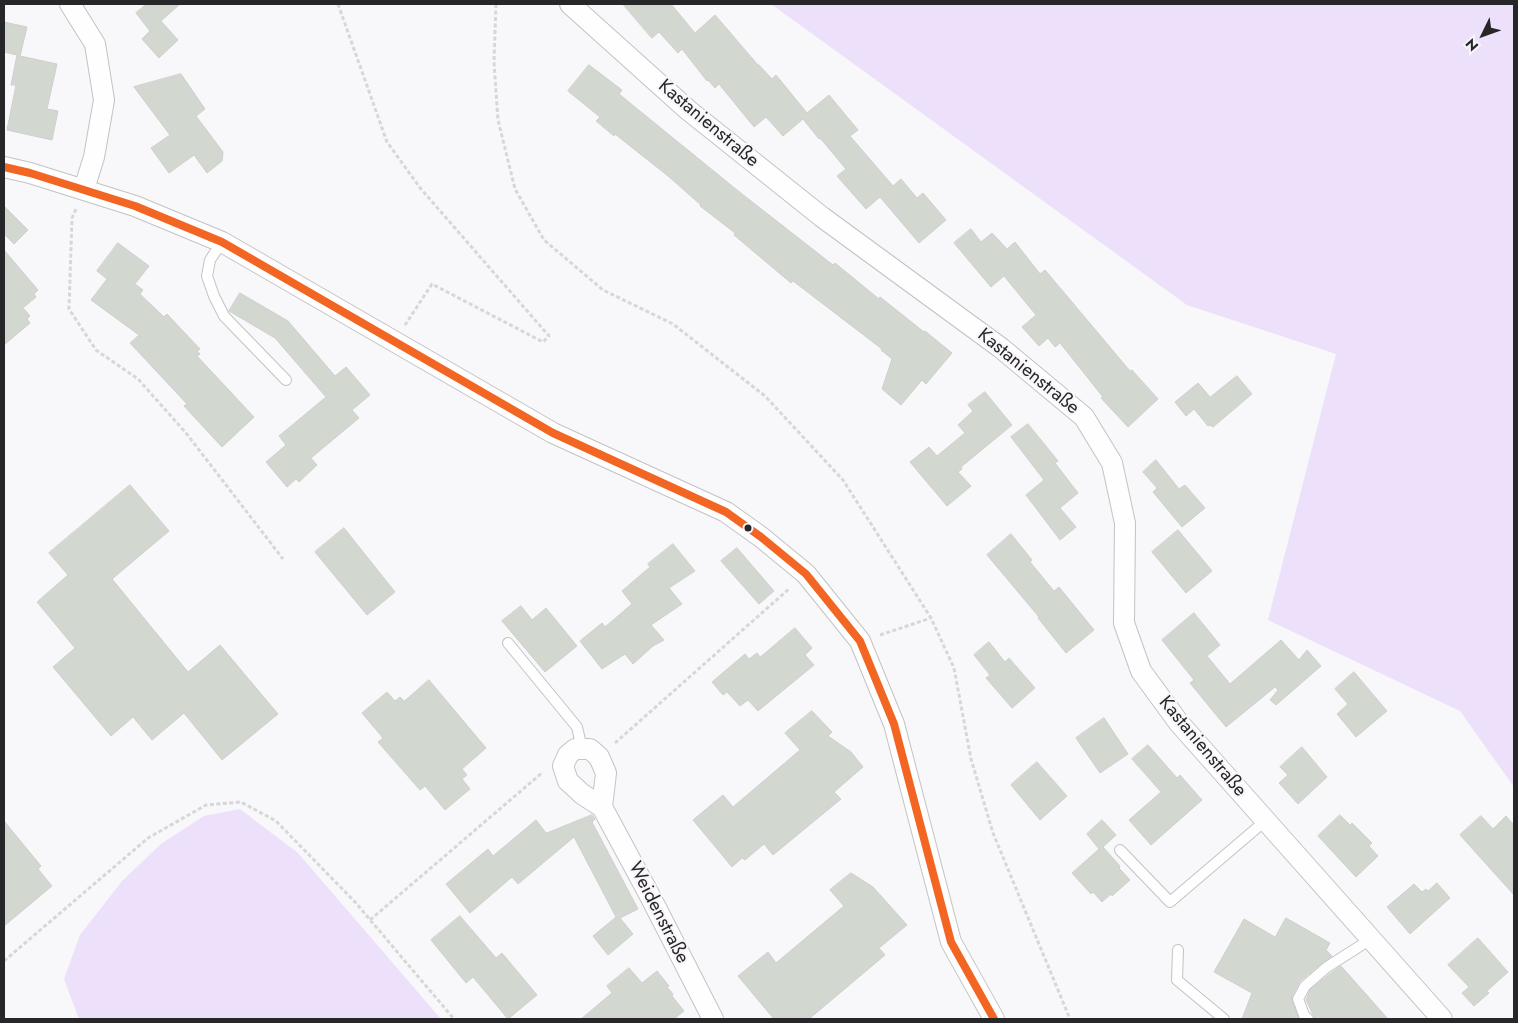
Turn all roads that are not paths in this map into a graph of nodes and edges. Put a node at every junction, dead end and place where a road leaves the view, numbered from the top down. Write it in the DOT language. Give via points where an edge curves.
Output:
graph roads {
  1 [pos="70,4"];
  2 [pos="570,4"];
  3 [pos="4,166"];
  4 [pos="84,189"];
  5 [pos="222,242"];
  6 [pos="286,380"];
  7 [pos="508,643"];
  8 [pos="591,753"];
  9 [pos="602,807"];
  10 [pos="1265,821"];
  11 [pos="1120,850"];
  12 [pos="1370,939"];
  13 [pos="1178,950"];
  14 [pos="713,1019"];
  15 [pos="994,1019"];
  16 [pos="1224,1019"];
  17 [pos="1308,1019"];
  18 [pos="1442,1019"];
  1 -- 4 [label="street" via="95,44 104,100 94,158"];
  2 -- 10 [label="street, Kastanienstraße" via="696,116 822,216 1000,348 1084,417 1112,463 1125,523 1124,623 1141,671 1179,723"];
  3 -- 4 [label="street"];
  4 -- 5 [label="street"];
  5 -- 6 [label="lane" via="210,260 207,276 214,296 224,316"];
  5 -- 15 [label="street" via="553,432 726,512 806,574 860,641 894,724 951,942"];
  7 -- 8 [label="lane" via="577,728"];
  8 -- 9 [label="street" via="606,773"];
  8 -- 9 [label="street, Weidenstraße" via="575,749 563,766 568,781"];
  9 -- 14 [label="street, Weidenstraße"];
  10 -- 11 [label="lane" via="1170,902"];
  10 -- 12 [label="street, Kastanienstraße"];
  12 -- 17 [label="lane" via="1327,967 1305,986 1298,999"];
  12 -- 18 [label="street, Kastanienstraße"];
  13 -- 16 [label="lane" via="1177,980"];
}
